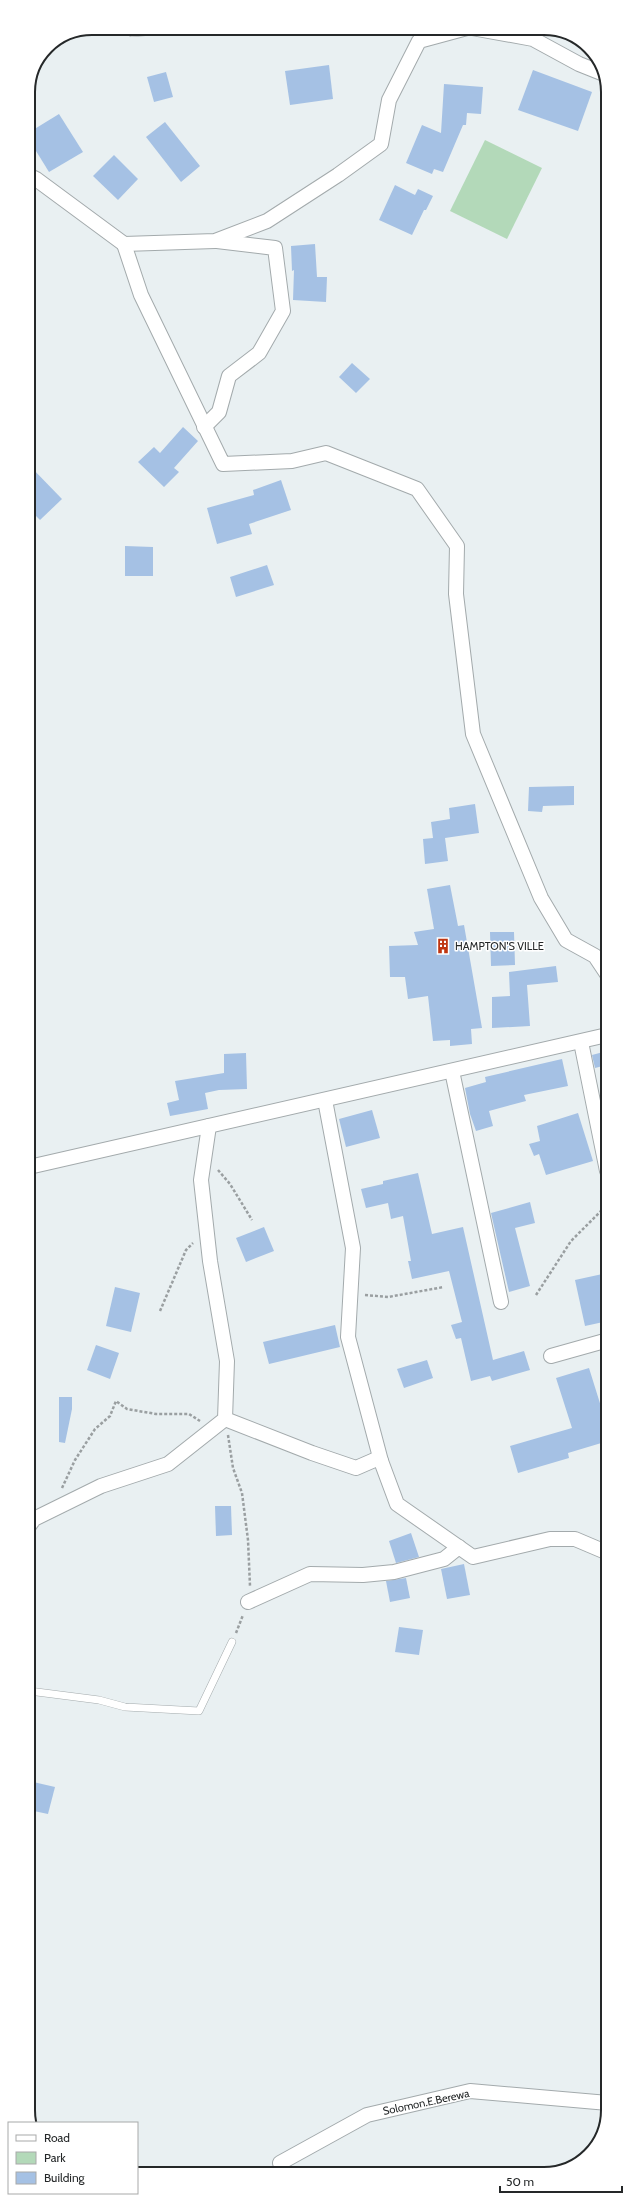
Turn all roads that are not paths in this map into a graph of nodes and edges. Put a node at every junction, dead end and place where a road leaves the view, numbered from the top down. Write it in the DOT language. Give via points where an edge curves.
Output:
graph roads {
  1 [pos="441,35"];
  2 [pos="511,35"];
  3 [pos="597,71"];
  4 [pos="35,178"];
  5 [pos="215,241"];
  6 [pos="124,244"];
  7 [pos="204,427"];
  8 [pos="601,965"];
  9 [pos="601,1037"];
  10 [pos="581,1042"];
  11 [pos="452,1071"];
  12 [pos="325,1100"];
  13 [pos="209,1126"];
  14 [pos="601,1141"];
  15 [pos="35,1166"];
  16 [pos="501,1302"];
  17 [pos="601,1342"];
  18 [pos="551,1356"];
  19 [pos="225,1419"];
  20 [pos="381,1461"];
  21 [pos="35,1519"];
  22 [pos="459,1547"];
  23 [pos="601,1550"];
  24 [pos="248,1602"];
  25 [pos="232,1642"];
  26 [pos="35,1692"];
  27 [pos="601,2102"];
  28 [pos="280,2164"];
  1 -- 5 [label="street" via="419,41 388,100 381,144 267,220"];
  2 -- 3 [label="street" via="533,39"];
  4 -- 6 [label="street"];
  5 -- 6 [label="street"];
  5 -- 7 [label="street" via="275,248 283,311 260,352 229,376 219,412"];
  6 -- 7 [label="street" via="141,295"];
  7 -- 8 [label="street" via="222,464 292,461 326,453 416,489 457,546 456,594 473,734 541,898 566,940 595,956"];
  9 -- 10 [label="street"];
  10 -- 11 [label="street"];
  10 -- 14 [label="street"];
  11 -- 12 [label="street"];
  11 -- 16 [label="street"];
  12 -- 13 [label="street"];
  12 -- 20 [label="street" via="353,1248 348,1338"];
  13 -- 15 [label="street"];
  13 -- 19 [label="street" via="201,1180 210,1261 227,1361"];
  17 -- 18 [label="street"];
  19 -- 20 [label="street" via="312,1454 356,1468 379,1458"];
  19 -- 21 [label="street" via="168,1464 102,1486"];
  20 -- 22 [label="street" via="397,1504"];
  22 -- 23 [label="street" via="474,1557 550,1539 575,1539"];
  22 -- 24 [label="street" via="444,1559 394,1572 363,1575 310,1574"];
  25 -- 26 [label="lane" via="199,1711 125,1707 99,1700"];
  27 -- 28 [label="street, Solomon.E.Berewa" via="470,2091 367,2115"];
}
